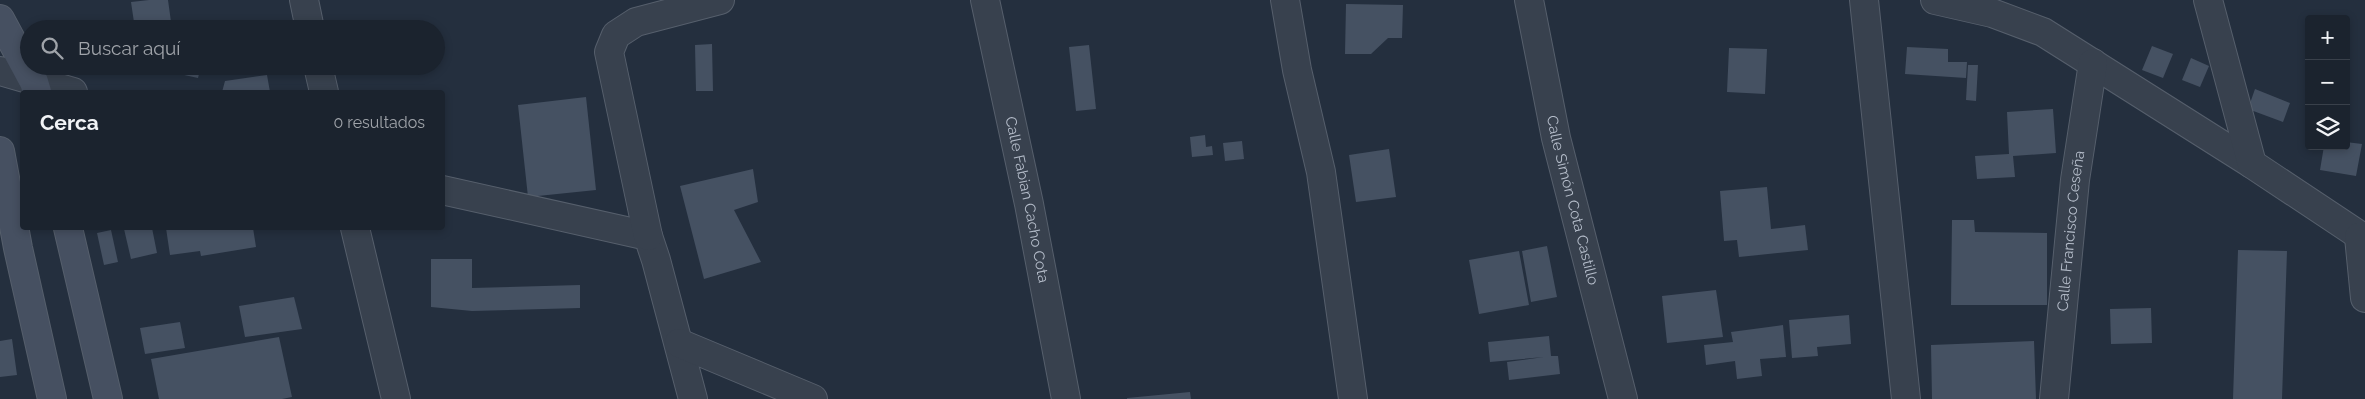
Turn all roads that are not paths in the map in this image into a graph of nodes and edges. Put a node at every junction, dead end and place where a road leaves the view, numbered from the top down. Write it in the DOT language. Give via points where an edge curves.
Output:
graph roads {
  1 [pos="304,0"];
  2 [pos="720,0"];
  3 [pos="984,0"];
  4 [pos="1285,0"];
  5 [pos="1529,0"];
  6 [pos="1864,0"];
  7 [pos="1935,0"];
  8 [pos="2208,0"];
  9 [pos="0,18"];
  10 [pos="308,20"];
  11 [pos="20,56"];
  12 [pos="2093,63"];
  13 [pos="0,71"];
  14 [pos="30,75"];
  15 [pos="320,75"];
  16 [pos="36,87"];
  17 [pos="58,90"];
  18 [pos="324,90"];
  19 [pos="0,151"];
  20 [pos="2252,164"];
  21 [pos="445,191"];
  22 [pos="68,230"];
  23 [pos="355,230"];
  24 [pos="2362,238"];
  25 [pos="652,248"];
  26 [pos="2365,298"];
  27 [pos="679,343"];
  28 [pos="52,399"];
  29 [pos="108,399"];
  30 [pos="396,399"];
  31 [pos="693,399"];
  32 [pos="813,399"];
  33 [pos="1066,399"];
  34 [pos="1353,399"];
  35 [pos="1623,399"];
  36 [pos="1906,399"];
  37 [pos="2054,399"];
  1 -- 10 [label="street"];
  2 -- 25 [label="street" via="636,22 616,35 609,52"];
  3 -- 33 [label="street, Calle Fabian Cacho Cota" via="1029,204"];
  4 -- 34 [label="street" via="1297,70 1321,172"];
  5 -- 35 [label="street, Calle Simón Cota Castillo" via="1556,138"];
  6 -- 36 [label="street"];
  7 -- 12 [label="street" via="1992,13 2043,32"];
  8 -- 20 [label="street"];
  9 -- 11 [label="street"];
  12 -- 20 [label="street"];
  12 -- 37 [label="street, Calle Francisco Ceseña" via="2075,180"];
  13 -- 16 [label="street"];
  14 -- 16 [label="street"];
  15 -- 18 [label="street"];
  16 -- 17 [label="street"];
  19 -- 28 [label="street"];
  20 -- 24 [label="street"];
  21 -- 25 [label="street"];
  22 -- 29 [label="street"];
  23 -- 30 [label="street"];
  24 -- 26 [label="street"];
  25 -- 27 [label="street"];
  27 -- 31 [label="street"];
  27 -- 32 [label="street"];
}
